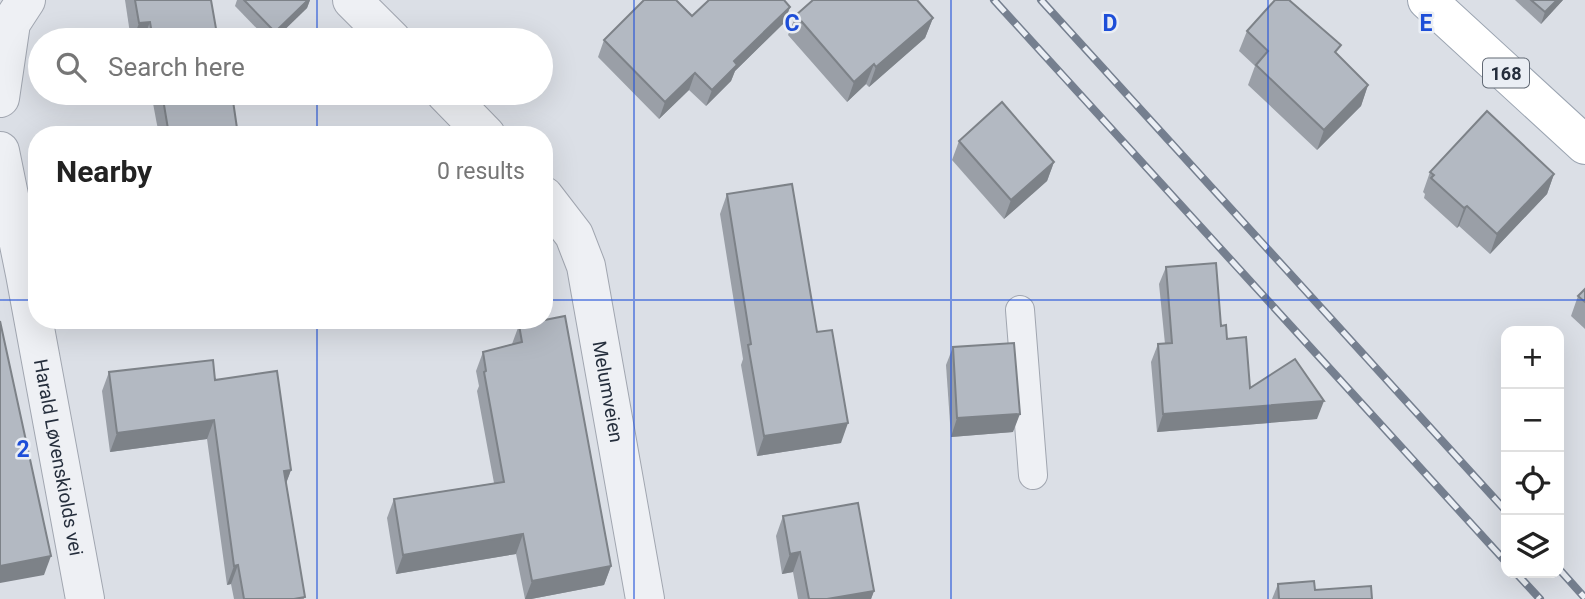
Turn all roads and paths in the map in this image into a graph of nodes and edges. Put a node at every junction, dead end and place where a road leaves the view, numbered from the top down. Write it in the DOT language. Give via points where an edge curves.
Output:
graph roads {
  1 [pos="26,0"];
  2 [pos="352,0"];
  3 [pos="1427,0"];
  4 [pos="380,28"];
  5 [pos="0,98"];
  6 [pos="456,105"];
  7 [pos="477,126"];
  8 [pos="1585,145"];
  9 [pos="0,152"];
  10 [pos="553,208"];
  11 [pos="28,290"];
  12 [pos="1020,310"];
  13 [pos="35,329"];
  14 [pos="1033,475"];
  15 [pos="85,599"];
  16 [pos="645,599"];
  1 -- 5 [label="street" via="11,23"];
  2 -- 4 [label="street"];
  3 -- 8 [label="main road, 168"];
  6 -- 7 [label="street"];
  9 -- 11 [label="street, Harald Løvenskiolds vei"];
  10 -- 16 [label="street, Melumveien" via="574,235 586,266"];
  12 -- 14 [label="lane"];
  13 -- 15 [label="street, Harald Løvenskiolds vei"];
}
